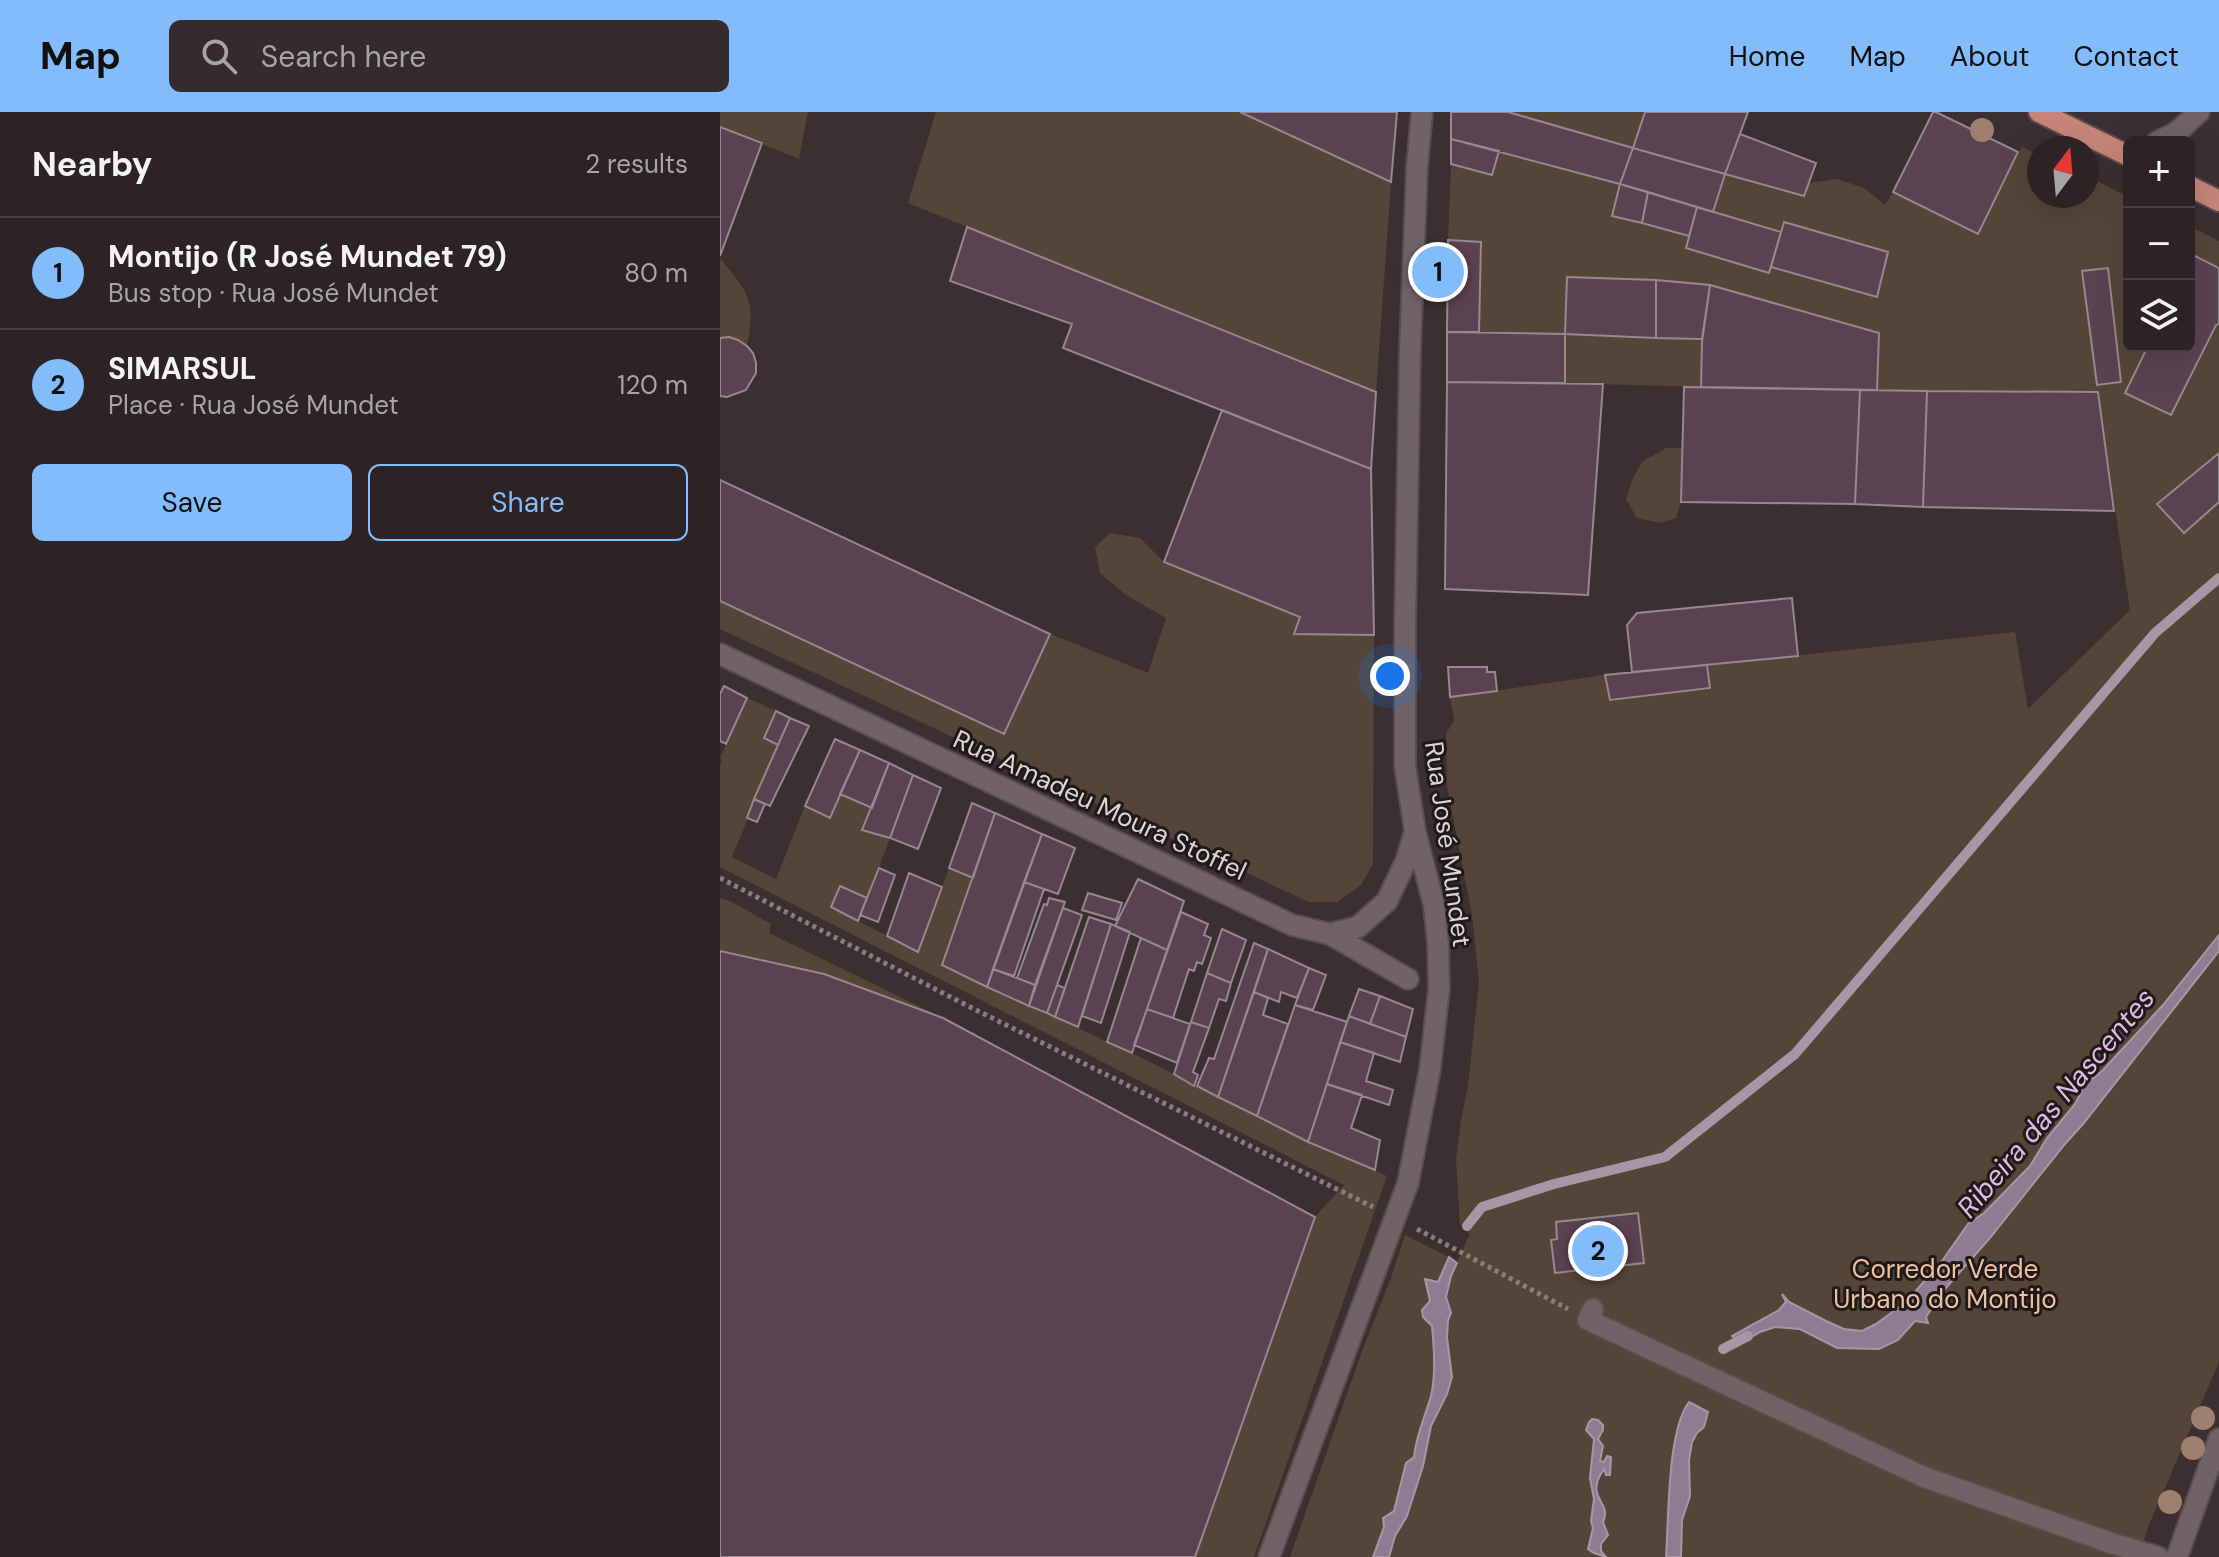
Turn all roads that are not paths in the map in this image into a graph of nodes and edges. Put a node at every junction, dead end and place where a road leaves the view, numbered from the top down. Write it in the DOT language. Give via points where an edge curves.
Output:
graph roads {
  1 [pos="1422,112"];
  2 [pos="2039,112"];
  3 [pos="2199,112"];
  4 [pos="2169,136"];
  5 [pos="2123,153"];
  6 [pos="2195,189"];
  7 [pos="2219,201"];
  8 [pos="720,654"];
  9 [pos="1415,831"];
  10 [pos="1330,934"];
  11 [pos="1408,979"];
  12 [pos="1590,1314"];
  13 [pos="2219,1439"];
  14 [pos="1269,1557"];
  15 [pos="2158,1557"];
  16 [pos="2177,1557"];
  1 -- 9 [label="street, Rua José Mundet" via="1412,281 1405,626 1405,766"];
  2 -- 5 [label="main road"];
  3 -- 4 [label="street"];
  6 -- 7 [label="main road"];
  8 -- 10 [label="street, Rua Amadeu Moura Stoffel" via="1292,925"];
  9 -- 10 [label="street" via="1387,901 1358,927"];
  9 -- 14 [label="street, Rua José Mundet" via="1434,905 1439,989 1408,1183"];
  10 -- 11 [label="street, Rua Amadeu Moura Stoffel"];
  12 -- 15 [label="street" via="1924,1477"];
  13 -- 16 [label="street"];
}
